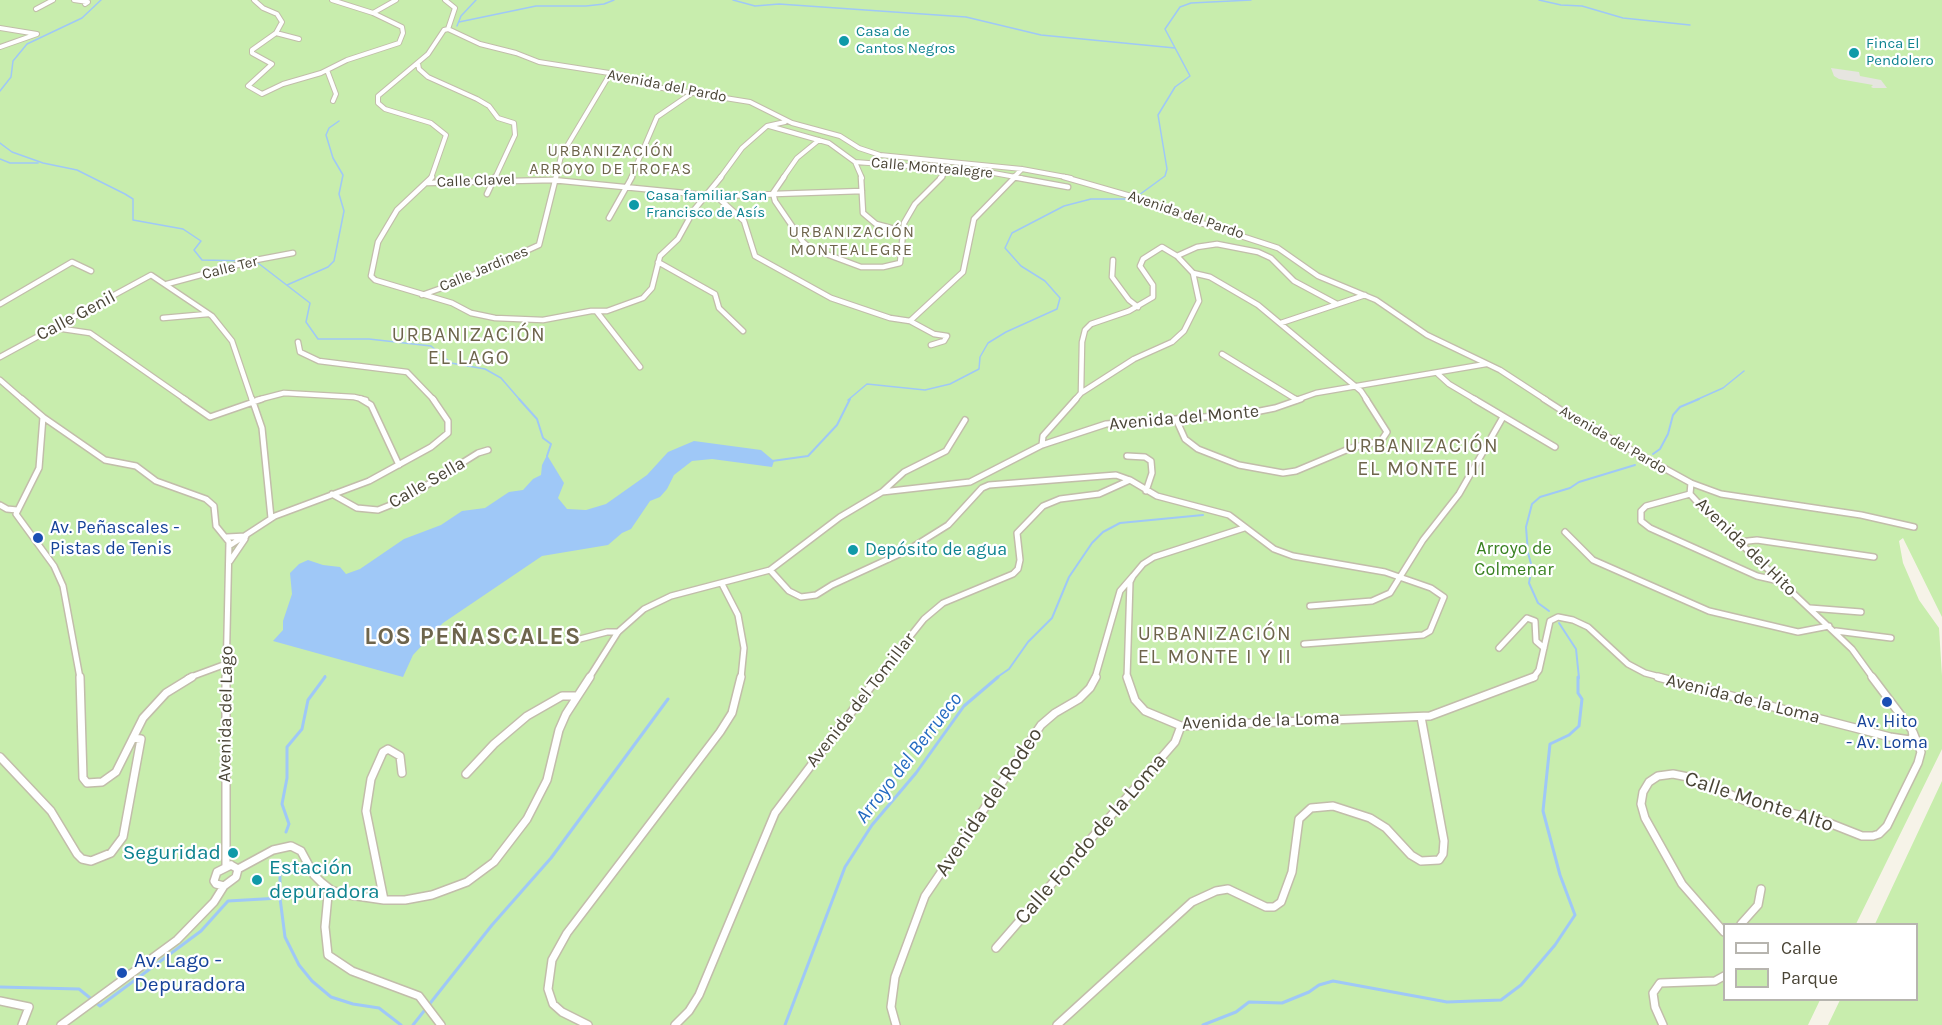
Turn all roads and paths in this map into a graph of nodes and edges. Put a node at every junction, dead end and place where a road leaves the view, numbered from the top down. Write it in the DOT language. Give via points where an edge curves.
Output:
graph roads {
  1 [pos="53,0"];
  2 [pos="74,0"];
  3 [pos="254,0"];
  4 [pos="332,0"];
  5 [pos="396,0"];
  6 [pos="445,0"];
  7 [pos="85,4"];
  8 [pos="36,9"];
  9 [pos="373,13"];
  10 [pos="0,28"];
  11 [pos="448,29"];
  12 [pos="276,33"];
  13 [pos="299,39"];
  14 [pos="0,47"];
  15 [pos="418,63"];
  16 [pos="327,70"];
  17 [pos="610,74"];
  18 [pos="692,93"];
  19 [pos="333,101"];
  20 [pos="755,104"];
  21 [pos="775,120"];
  22 [pos="767,126"];
  23 [pos="819,140"];
  24 [pos="855,162"];
  25 [pos="949,169"];
  26 [pos="1020,173"];
  27 [pos="493,179"];
  28 [pos="553,180"];
  29 [pos="426,183"];
  30 [pos="626,188"];
  31 [pos="1068,188"];
  32 [pos="862,191"];
  33 [pos="773,193"];
  34 [pos="487,194"];
  35 [pos="707,195"];
  36 [pos="716,196"];
  37 [pos="609,218"];
  38 [pos="876,224"];
  39 [pos="902,234"];
  40 [pos="293,254"];
  41 [pos="1178,256"];
  42 [pos="1113,260"];
  43 [pos="658,262"];
  44 [pos="91,271"];
  45 [pos="1193,273"];
  46 [pos="167,284"];
  47 [pos="422,295"];
  48 [pos="1365,295"];
  49 [pos="0,304"];
  50 [pos="1337,304"];
  51 [pos="1138,307"];
  52 [pos="597,312"];
  53 [pos="208,314"];
  54 [pos="163,318"];
  55 [pos="910,321"];
  56 [pos="1281,323"];
  57 [pos="54,327"];
  58 [pos="743,331"];
  59 [pos="298,342"];
  60 [pos="931,345"];
  61 [pos="1222,354"];
  62 [pos="0,357"];
  63 [pos="1487,364"];
  64 [pos="640,367"];
  65 [pos="1438,374"];
  66 [pos="0,380"];
  67 [pos="1355,387"];
  68 [pos="1082,393"];
  69 [pos="1297,400"];
  70 [pos="255,401"];
  71 [pos="43,417"];
  72 [pos="1503,417"];
  73 [pos="1176,419"];
  74 [pos="965,420"];
  75 [pos="1041,445"];
  76 [pos="1555,447"];
  77 [pos="488,450"];
  78 [pos="1128,456"];
  79 [pos="399,465"];
  80 [pos="994,471"];
  81 [pos="1130,480"];
  82 [pos="891,482"];
  83 [pos="989,482"];
  84 [pos="981,483"];
  85 [pos="1691,483"];
  86 [pos="895,489"];
  87 [pos="1146,491"];
  88 [pos="882,492"];
  89 [pos="332,494"];
  90 [pos="1690,494"];
  91 [pos="0,505"];
  92 [pos="17,510"];
  93 [pos="271,518"];
  94 [pos="1914,527"];
  95 [pos="1244,528"];
  96 [pos="1565,532"];
  97 [pos="248,536"];
  98 [pos="227,537"];
  99 [pos="1739,542"];
  100 [pos="229,546"];
  101 [pos="1874,557"];
  102 [pos="230,561"];
  103 [pos="770,570"];
  104 [pos="1133,576"];
  105 [pos="1401,577"];
  106 [pos="1781,581"];
  107 [pos="722,584"];
  108 [pos="1130,594"];
  109 [pos="1118,599"];
  110 [pos="1310,606"];
  111 [pos="1810,608"];
  112 [pos="1861,612"];
  113 [pos="1832,629"];
  114 [pos="618,632"];
  115 [pos="1891,638"];
  116 [pos="576,640"];
  117 [pos="1304,644"];
  118 [pos="1499,648"];
  119 [pos="1544,648"];
  120 [pos="226,664"];
  121 [pos="576,696"];
  122 [pos="1421,717"];
  123 [pos="1181,726"];
  124 [pos="1912,730"];
  125 [pos="137,739"];
  126 [pos="1907,740"];
  127 [pos="129,745"];
  128 [pos="138,749"];
  129 [pos="1920,749"];
  130 [pos="0,757"];
  131 [pos="402,773"];
  132 [pos="465,774"];
  133 [pos="291,846"];
  134 [pos="273,850"];
  135 [pos="226,866"];
  136 [pos="238,869"];
  137 [pos="224,886"];
  138 [pos="1761,889"];
  139 [pos="331,890"];
  140 [pos="384,900"];
  141 [pos="1742,923"];
  142 [pos="1723,930"];
  143 [pos="996,948"];
  144 [pos="1723,977"];
  145 [pos="0,1001"];
  146 [pos="85,1006"];
  147 [pos="22,1025"];
  148 [pos="61,1025"];
  149 [pos="441,1025"];
  150 [pos="588,1025"];
  151 [pos="675,1025"];
  152 [pos="896,1025"];
  153 [pos="1058,1025"];
  154 [pos="1663,1025"];
  1 -- 8 [label="street"];
  2 -- 7 [label="street" via="88,2"];
  3 -- 12 [label="street" via="280,17 282,22"];
  4 -- 9 [label="street"];
  5 -- 9 [label="street"];
  6 -- 11 [label="street" via="455,8"];
  9 -- 16 [label="street" via="404,29 399,43"];
  10 -- 14 [label="street" via="37,34"];
  11 -- 15 [label="street"];
  11 -- 17 [label="street, Avenida del Pardo" via="480,44 539,62"];
  12 -- 13 [label="street"];
  12 -- 16 [label="street" via="252,50 272,64 249,88 266,93"];
  15 -- 27 [label="street" via="428,78 477,99 498,117 514,123 515,135"];
  15 -- 29 [label="street" via="378,96 378,103 397,114 431,123 446,135 433,176"];
  16 -- 19 [label="street" via="336,94"];
  17 -- 18 [label="street, Avenida del Pardo"];
  17 -- 28 [label="street, Calle Jardines" via="561,156"];
  18 -- 20 [label="street, Avenida del Pardo"];
  18 -- 30 [label="street" via="657,117"];
  20 -- 21 [label="street, Avenida del Pardo"];
  20 -- 21 [label="street"];
  21 -- 22 [label="street"];
  21 -- 26 [label="street" via="840,136 880,155 1009,167"];
  22 -- 23 [label="street, Calle Montealegre"];
  22 -- 35 [label="street" via="741,148"];
  23 -- 24 [label="street, Calle Montealegre"];
  23 -- 33 [label="street" via="797,158"];
  24 -- 25 [label="street, Calle Montealegre"];
  24 -- 32 [label="street" via="863,181"];
  25 -- 26 [label="street, Calle Montealegre"];
  25 -- 39 [label="street" via="915,204"];
  26 -- 31 [label="street, Calle Montealegre"];
  26 -- 48 [label="street, Avenida del Pardo" via="1041,172 1151,202 1197,222 1264,242 1289,254 1318,276"];
  26 -- 55 [label="street" via="974,219 963,272"];
  27 -- 28 [label="street, Calle Clavel"];
  27 -- 29 [label="street, Calle Clavel"];
  27 -- 34 [label="street"];
  28 -- 30 [label="street, Calle Clavel"];
  28 -- 47 [label="street, Calle Jardines" via="539,245"];
  29 -- 47 [label="street" via="397,210 378,242 371,276"];
  30 -- 35 [label="street, Calle Clavel"];
  30 -- 37 [label="street"];
  32 -- 33 [label="street, Calle Clavel"];
  32 -- 38 [label="street" via="863,213"];
  33 -- 36 [label="street, Calle Clavel"];
  33 -- 39 [label="street" via="803,242 849,263 868,268 897,264"];
  35 -- 36 [label="street, Calle Clavel"];
  35 -- 43 [label="street"];
  36 -- 55 [label="street" via="744,221 755,256 831,298"];
  38 -- 39 [label="street"];
  40 -- 46 [label="street, Calle Ter"];
  41 -- 45 [label="street"];
  41 -- 50 [label="street" via="1197,247 1217,244 1258,252 1271,258 1294,281"];
  41 -- 51 [label="street" via="1162,247 1141,262 1141,270 1155,293"];
  42 -- 51 [label="street" via="1112,277"];
  43 -- 52 [label="street" via="652,288 643,298"];
  43 -- 58 [label="street" via="715,294 719,308"];
  44 -- 49 [label="street" via="72,262"];
  45 -- 56 [label="street" via="1210,277"];
  45 -- 68 [label="street" via="1199,301 1184,331 1172,342 1134,359"];
  46 -- 53 [label="street"];
  46 -- 57 [label="street, Calle Genil" via="151,276"];
  47 -- 52 [label="street" via="452,303 471,314 495,318 543,320"];
  48 -- 50 [label="street"];
  48 -- 63 [label="street, Avenida del Pardo" via="1385,304 1427,335"];
  50 -- 56 [label="street"];
  51 -- 68 [label="street" via="1098,321 1085,330"];
  52 -- 64 [label="street"];
  53 -- 54 [label="street"];
  53 -- 70 [label="street" via="232,341"];
  55 -- 60 [label="street" via="934,334 947,336"];
  56 -- 67 [label="street"];
  57 -- 62 [label="street, Calle Genil"];
  57 -- 70 [label="street" via="90,333 206,416"];
  59 -- 79 [label="street" via="300,352 311,358 399,369 423,386 448,421 448,432 438,443"];
  61 -- 69 [label="street"];
  63 -- 65 [label="street, Avenida del Monte"];
  63 -- 85 [label="street, Avenida del Pardo" via="1575,419"];
  65 -- 67 [label="street, Avenida del Monte"];
  65 -- 72 [label="street"];
  66 -- 71 [label="street, Avenida del Lago"];
  67 -- 69 [label="street, Avenida del Monte"];
  67 -- 73 [label="street" via="1386,427 1385,438 1296,471 1269,472 1210,455 1185,439"];
  68 -- 75 [label="street" via="1043,436"];
  69 -- 73 [label="street, Avenida del Monte" via="1245,414"];
  70 -- 79 [label="street" via="284,393 366,400"];
  70 -- 93 [label="street" via="262,428"];
  71 -- 92 [label="street" via="39,468"];
  71 -- 98 [label="street, Avenida del Lago" via="105,460 136,466 156,481 206,500 214,506 216,526"];
  72 -- 76 [label="street"];
  72 -- 105 [label="street" via="1459,494 1423,540"];
  73 -- 75 [label="street, Avenida del Monte" via="1106,424"];
  74 -- 82 [label="street" via="946,451"];
  75 -- 80 [label="street, Avenida del Monte"];
  77 -- 89 [label="street, Calle Sella" via="403,500 378,510 357,508"];
  78 -- 87 [label="street" via="1145,457 1151,462"];
  79 -- 89 [label="street"];
  80 -- 83 [label="street"];
  80 -- 84 [label="street, Avenida del Monte"];
  81 -- 83 [label="street" via="1116,475"];
  81 -- 87 [label="street"];
  81 -- 151 [label="street, Avenida del Tomillar" via="1099,494 1060,499 1043,506 1017,533 1018,569 943,603 924,619 775,813 699,995"];
  82 -- 86 [label="street"];
  82 -- 88 [label="street"];
  83 -- 84 [label="street"];
  83 -- 84 [label="street, Avenida del Monte"];
  84 -- 86 [label="street, Avenida del Monte"];
  84 -- 103 [label="street" via="948,525 908,550 816,595 801,597 789,591"];
  85 -- 90 [label="street, Avenida del Hito"];
  85 -- 94 [label="street, Avenida del Pardo" via="1721,494 1862,515"];
  86 -- 88 [label="street, Avenida del Monte"];
  87 -- 95 [label="street" via="1223,512"];
  88 -- 103 [label="street, Avenida del Monte" via="840,517"];
  89 -- 93 [label="street"];
  90 -- 99 [label="street, Avenida del Hito"];
  90 -- 106 [label="street" via="1646,506 1641,511 1641,521 1757,576"];
  91 -- 92 [label="street"];
  92 -- 127 [label="street" via="23,526 54,566 63,586 80,669 83,778 87,783 109,778 116,772"];
  93 -- 97 [label="street"];
  95 -- 104 [label="street" via="1155,557"];
  95 -- 105 [label="street" via="1274,549 1293,556"];
  96 -- 113 [label="street" via="1593,560 1709,611 1798,632"];
  97 -- 98 [label="street"];
  97 -- 100 [label="street"];
  97 -- 102 [label="street"];
  98 -- 100 [label="street, Avenida del Lago"];
  99 -- 101 [label="street" via="1757,540"];
  99 -- 106 [label="street, Avenida del Hito"];
  100 -- 102 [label="street, Avenida del Lago"];
  102 -- 120 [label="street, Avenida del Lago"];
  103 -- 107 [label="street, Avenida del Monte"];
  104 -- 108 [label="street, Avenida de la Loma"];
  104 -- 109 [label="street, Avenida del Rodeo"];
  105 -- 110 [label="street" via="1383,598"];
  105 -- 117 [label="street" via="1444,597 1430,631 1423,635"];
  106 -- 111 [label="street, Avenida del Hito"];
  107 -- 114 [label="street, Avenida del Monte" via="654,603"];
  107 -- 150 [label="street" via="738,615 744,648 741,682 732,712 567,933 552,960 548,988 553,1004"];
  108 -- 109 [label="street"];
  108 -- 123 [label="street, Avenida de la Loma" via="1125,656 1129,688 1145,711"];
  109 -- 152 [label="street, Avenida del Rodeo" via="1090,688 1041,724 925,896 892,991"];
  111 -- 112 [label="street, Avenida del Hito"];
  111 -- 113 [label="street, Avenida del Hito"];
  113 -- 115 [label="street"];
  113 -- 124 [label="street, Avenida del Hito"];
  114 -- 116 [label="street"];
  114 -- 121 [label="street, Avenida del Monte"];
  118 -- 119 [label="street" via="1527,618 1536,621 1536,641"];
  119 -- 122 [label="street, Avenida de la Loma" via="1539,670 1532,679"];
  119 -- 126 [label="street, Avenida de la Loma" via="1550,621 1564,617 1588,627 1628,664 1645,674"];
  120 -- 125 [label="street" via="178,684 156,702 143,718"];
  120 -- 135 [label="street, Avenida del Lago"];
  121 -- 132 [label="street" via="562,696 527,716"];
  121 -- 140 [label="street, Avenida del Monte" via="559,730 539,800 494,862 449,890 419,898"];
  122 -- 123 [label="street, Avenida de la Loma"];
  122 -- 153 [label="street" via="1444,841 1439,860 1421,861 1411,855 1386,828 1370,818 1333,806 1311,808 1299,819 1292,872 1281,902 1266,907 1228,889 1192,902"];
  123 -- 143 [label="street, Calle Fondo de la Loma" via="1175,742"];
  124 -- 126 [label="street" via="1913,736"];
  124 -- 129 [label="street"];
  125 -- 127 [label="street"];
  125 -- 128 [label="street"];
  126 -- 129 [label="street"];
  127 -- 128 [label="street"];
  128 -- 130 [label="street" via="123,837 111,853 91,861 77,854 51,811"];
  129 -- 142 [label="street, Calle Monte Alto" via="1918,763 1887,826 1873,836 1850,833 1824,821 1753,804 1688,777 1672,774 1649,782 1641,804 1645,818 1682,884"];
  131 -- 140 [label="street" via="400,756 388,749 383,752 371,779 366,811"];
  133 -- 134 [label="street"];
  133 -- 139 [label="street" via="301,851 314,875"];
  134 -- 136 [label="street"];
  135 -- 136 [label="street"];
  135 -- 137 [label="street, Avenida del Lago" via="215,877 216,885"];
  136 -- 137 [label="street" via="233,881"];
  137 -- 146 [label="street" via="177,940"];
  138 -- 141 [label="street" via="1758,905"];
  139 -- 140 [label="street, Avenida del Monte"];
  139 -- 149 [label="street" via="324,927 328,955 352,970 419,996"];
  144 -- 154 [label="street" via="1715,981 1659,984 1653,993"];
  145 -- 147 [label="street" via="29,1006"];
  146 -- 148 [label="street"];
}
